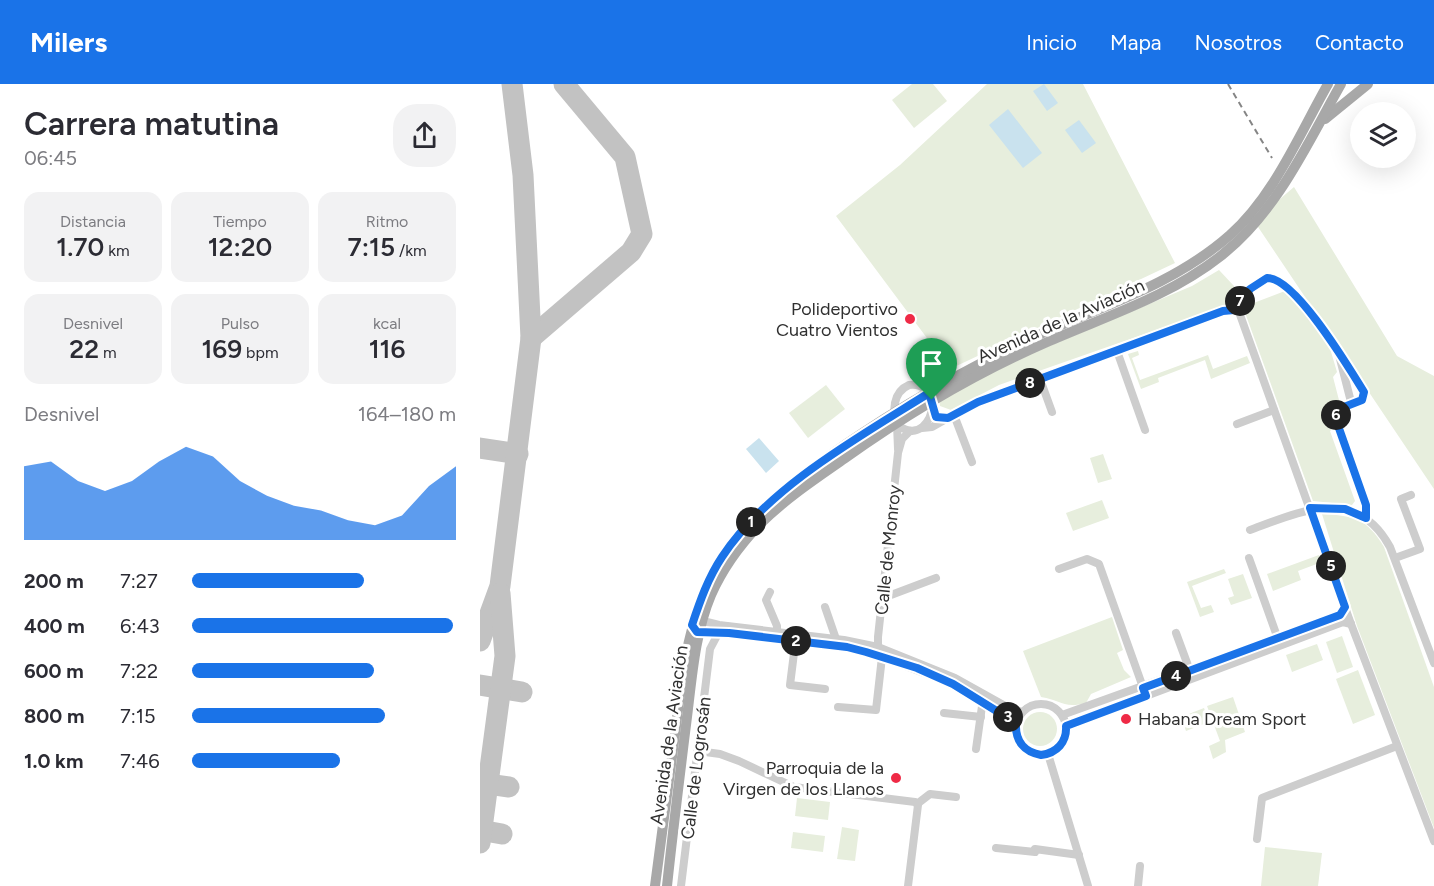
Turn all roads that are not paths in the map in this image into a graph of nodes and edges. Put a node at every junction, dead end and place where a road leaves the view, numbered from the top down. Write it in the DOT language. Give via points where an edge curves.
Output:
graph roads {
  1 [pos="1328,84"];
  2 [pos="1341,84"];
  3 [pos="1368,84"];
  4 [pos="1323,121"];
  5 [pos="1231,310"];
  6 [pos="1116,351"];
  7 [pos="1338,351"];
  8 [pos="1040,379"];
  9 [pos="931,401"];
  10 [pos="1352,402"];
  11 [pos="1274,410"];
  12 [pos="1052,412"];
  13 [pos="951,416"];
  14 [pos="896,419"];
  15 [pos="1237,424"];
  16 [pos="922,428"];
  17 [pos="1145,430"];
  18 [pos="910,431"];
  19 [pos="882,433"];
  20 [pos="896,438"];
  21 [pos="898,453"];
  22 [pos="972,462"];
  23 [pos="1412,495"];
  24 [pos="1310,508"];
  25 [pos="1366,518"];
  26 [pos="1250,530"];
  27 [pos="1249,558"];
  28 [pos="1395,558"];
  29 [pos="1059,569"];
  30 [pos="936,578"];
  31 [pos="770,592"];
  32 [pos="883,598"];
  33 [pos="825,607"];
  34 [pos="1345,607"];
  35 [pos="1351,624"];
  36 [pos="700,630"];
  37 [pos="719,632"];
  38 [pos="1176,633"];
  39 [pos="777,636"];
  40 [pos="796,638"];
  41 [pos="836,639"];
  42 [pos="1278,639"];
  43 [pos="878,647"];
  44 [pos="710,649"];
  45 [pos="882,657"];
  46 [pos="1434,663"];
  47 [pos="1190,671"];
  48 [pos="825,689"];
  49 [pos="1145,692"];
  50 [pos="983,698"];
  51 [pos="838,707"];
  52 [pos="1022,712"];
  53 [pos="944,713"];
  54 [pos="1062,715"];
  55 [pos="981,717"];
  56 [pos="1016,723"];
  57 [pos="1066,726"];
  58 [pos="1397,746"];
  59 [pos="976,749"];
  60 [pos="698,751"];
  61 [pos="1048,754"];
  62 [pos="956,797"];
  63 [pos="915,803"];
  64 [pos="1257,839"];
  65 [pos="1434,841"];
  66 [pos="996,848"];
  67 [pos="1079,855"];
  68 [pos="1140,866"];
  69 [pos="656,886"];
  70 [pos="667,886"];
  71 [pos="681,886"];
  72 [pos="908,886"];
  73 [pos="1088,886"];
  74 [pos="1138,886"];
  1 -- 9 [label="main road, Avenida de la Aviación" via="1267,192 1232,234 1163,281 1004,352"];
  2 -- 4 [label="main road, Avenida de la Aviación"];
  3 -- 4 [label="main road"];
  4 -- 9 [label="main road, Avenida de la Aviación" via="1254,225 1223,254 1157,297 1046,342"];
  5 -- 6 [label="street"];
  5 -- 7 [label="street" via="1250,289 1274,278 1294,295"];
  5 -- 11 [label="street" via="1242,318"];
  6 -- 8 [label="street"];
  6 -- 17 [label="street"];
  7 -- 10 [label="street"];
  7 -- 10 [label="street" via="1364,392 1362,400"];
  8 -- 12 [label="street"];
  8 -- 13 [label="street"];
  9 -- 13 [label="street, Calle de Monroy" via="936,417"];
  9 -- 14 [label="main road, Avenida de la Aviación"];
  9 -- 14 [label="street, Calle de Monroy" via="920,385 904,387 898,395"];
  9 -- 16 [label="street" via="929,421"];
  10 -- 25 [label="street" via="1335,417 1366,505"];
  11 -- 15 [label="street"];
  11 -- 24 [label="street"];
  13 -- 16 [label="street"];
  13 -- 22 [label="street"];
  14 -- 18 [label="street"];
  14 -- 19 [label="main road, Avenida de la Aviación"];
  14 -- 20 [label="street, Calle de Monroy"];
  14 -- 36 [label="main road, Avenida de la Aviación" via="800,479 738,535 714,571"];
  16 -- 18 [label="street"];
  18 -- 21 [label="street, Calle de Monroy" via="902,439"];
  19 -- 20 [label="street"];
  19 -- 36 [label="main road, Avenida de la Aviación" via="815,479 760,524 719,580"];
  20 -- 21 [label="street, Calle de Monroy"];
  21 -- 32 [label="street, Calle de Monroy"];
  23 -- 28 [label="street" via="1401,499 1420,549"];
  24 -- 25 [label="street" via="1345,509"];
  24 -- 26 [label="street"];
  24 -- 34 [label="street"];
  25 -- 28 [label="street" via="1380,530"];
  27 -- 42 [label="street"];
  28 -- 46 [label="street"];
  29 -- 49 [label="street" via="1088,559 1099,564"];
  30 -- 32 [label="street"];
  31 -- 39 [label="street" via="766,600"];
  32 -- 43 [label="street, Calle de Monroy"];
  33 -- 41 [label="street"];
  34 -- 35 [label="street"];
  34 -- 42 [label="street" via="1340,615"];
  35 -- 49 [label="street" via="1343,622"];
  35 -- 58 [label="street"];
  36 -- 37 [label="street"];
  36 -- 39 [label="street"];
  36 -- 44 [label="street, Calle de Logrosán"];
  36 -- 69 [label="main road, Avenida de la Aviación" via="681,685"];
  36 -- 70 [label="main road, Avenida de la Aviación"];
  37 -- 39 [label="street"];
  37 -- 44 [label="street, Calle de Logrosán"];
  38 -- 47 [label="street"];
  39 -- 40 [label="street"];
  40 -- 41 [label="street"];
  40 -- 45 [label="street"];
  40 -- 48 [label="street" via="790,686"];
  41 -- 43 [label="street"];
  42 -- 47 [label="street"];
  43 -- 45 [label="street"];
  43 -- 50 [label="street" via="935,669"];
  44 -- 60 [label="street, Calle de Logrosán"];
  45 -- 50 [label="street"];
  45 -- 51 [label="street" via="876,711"];
  47 -- 49 [label="street"];
  49 -- 54 [label="street"];
  49 -- 57 [label="street"];
  50 -- 52 [label="street"];
  50 -- 55 [label="street"];
  50 -- 56 [label="street"];
  52 -- 54 [label="street" via="1040,704 1051,706"];
  52 -- 56 [label="street"];
  53 -- 55 [label="street"];
  54 -- 57 [label="street"];
  55 -- 59 [label="street"];
  56 -- 61 [label="street" via="1017,738 1023,748"];
  57 -- 61 [label="street" via="1059,748"];
  58 -- 64 [label="street" via="1262,798"];
  58 -- 65 [label="street"];
  60 -- 63 [label="street" via="739,761 794,787"];
  60 -- 71 [label="street, Calle de Logrosán"];
  61 -- 67 [label="street"];
  62 -- 63 [label="street" via="930,795"];
  63 -- 72 [label="street"];
  66 -- 67 [label="street"];
  67 -- 73 [label="street"];
  68 -- 74 [label="street"];
}
